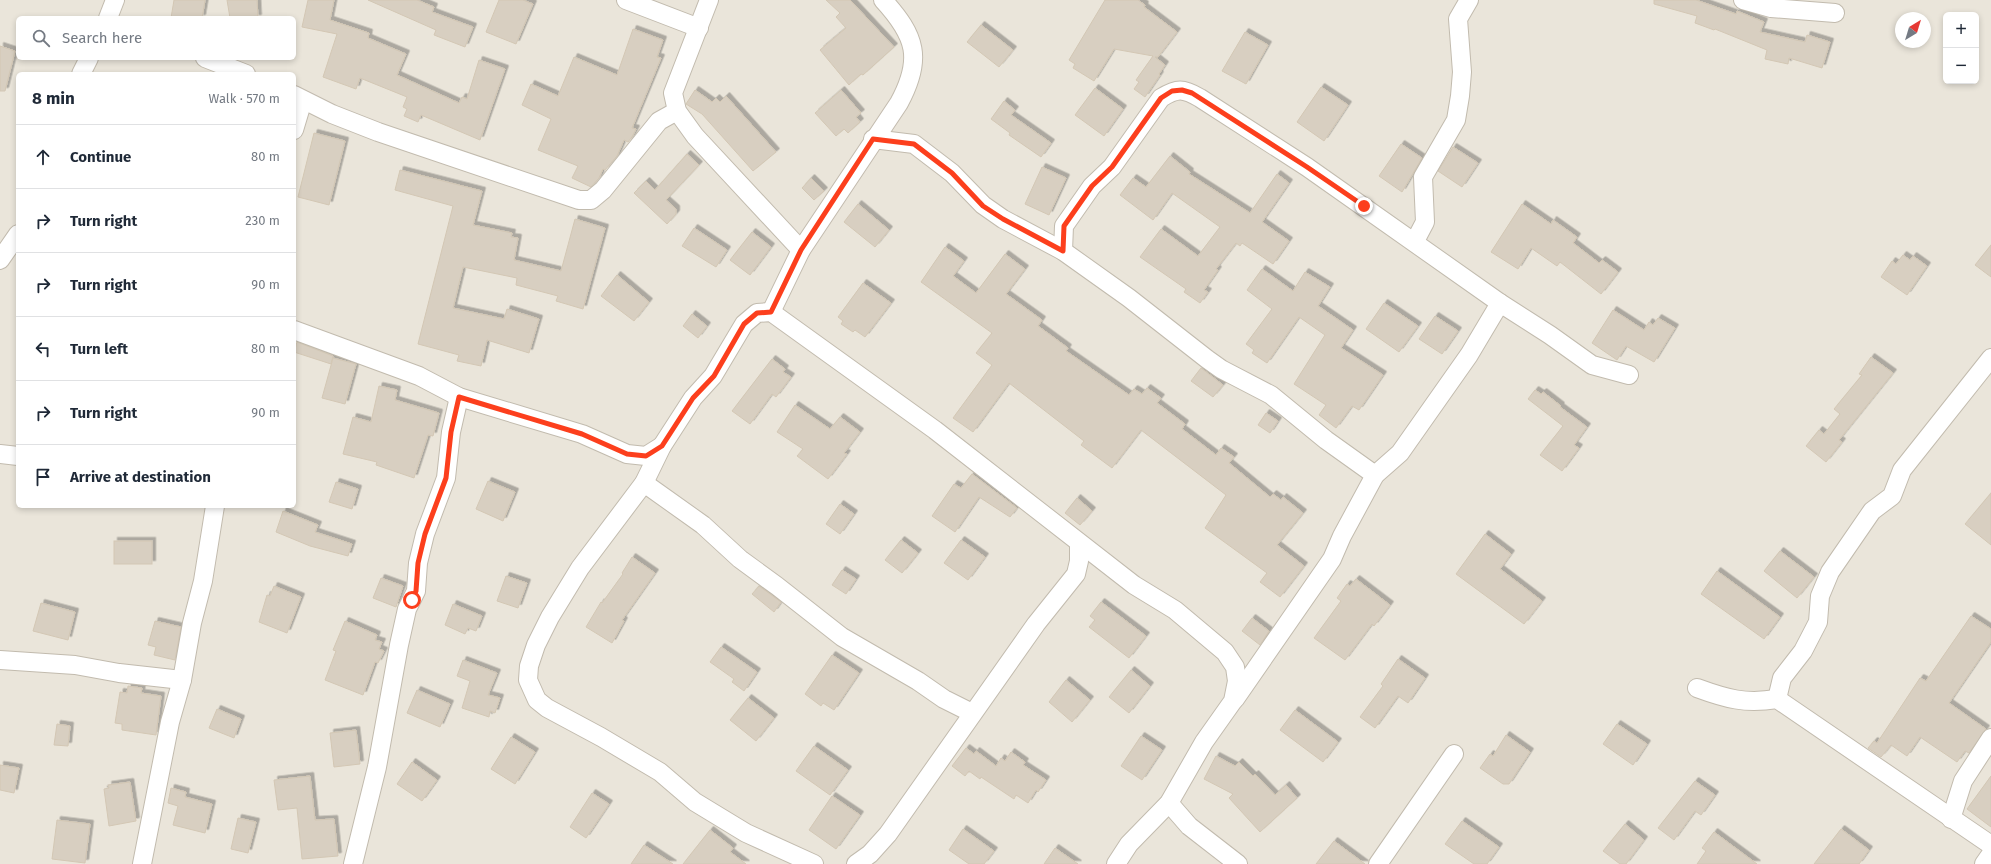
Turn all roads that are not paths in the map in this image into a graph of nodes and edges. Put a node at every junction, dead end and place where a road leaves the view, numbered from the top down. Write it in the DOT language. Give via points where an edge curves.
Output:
graph roads {
  1 [pos="115,0"];
  2 [pos="626,0"];
  3 [pos="709,0"];
  4 [pos="883,0"];
  5 [pos="1469,0"];
  6 [pos="1743,0"];
  7 [pos="1835,13"];
  8 [pos="109,16"];
  9 [pos="699,28"];
  10 [pos="88,60"];
  11 [pos="210,60"];
  12 [pos="82,72"];
  13 [pos="241,72"];
  14 [pos="298,98"];
  15 [pos="677,111"];
  16 [pos="296,114"];
  17 [pos="873,139"];
  18 [pos="16,237"];
  19 [pos="1415,241"];
  20 [pos="801,250"];
  21 [pos="1063,251"];
  22 [pos="0,260"];
  23 [pos="1500,304"];
  24 [pos="771,312"];
  25 [pos="296,331"];
  26 [pos="1991,358"];
  27 [pos="1629,375"];
  28 [pos="459,397"];
  29 [pos="662,446"];
  30 [pos="0,454"];
  31 [pos="16,456"];
  32 [pos="1375,475"];
  33 [pos="644,483"];
  34 [pos="215,508"];
  35 [pos="1079,543"];
  36 [pos="0,660"];
  37 [pos="182,680"];
  38 [pos="1697,688"];
  39 [pos="1777,699"];
  40 [pos="1233,701"];
  41 [pos="972,713"];
  42 [pos="1991,738"];
  43 [pos="1454,754"];
  44 [pos="1169,804"];
  45 [pos="1951,819"];
  46 [pos="1991,845"];
  47 [pos="1991,854"];
  48 [pos="142,864"];
  49 [pos="353,864"];
  50 [pos="814,864"];
  51 [pos="856,864"];
  52 [pos="1116,864"];
  53 [pos="1238,864"];
  54 [pos="1378,864"];
  55 [pos="1984,864"];
  1 -- 8 [label="street"];
  2 -- 9 [label="street"];
  3 -- 9 [label="street"];
  4 -- 17 [label="street" via="912,44 914,67 910,83"];
  5 -- 19 [label="street" via="1458,19 1462,72 1456,120 1423,178 1425,222"];
  6 -- 7 [label="street" via="1771,8"];
  9 -- 15 [label="street" via="673,93"];
  10 -- 12 [label="street"];
  11 -- 13 [label="street"];
  14 -- 15 [label="street" via="378,132 579,200 591,200 603,190 659,121"];
  14 -- 16 [label="street"];
  15 -- 20 [label="street" via="696,136"];
  17 -- 20 [label="street"];
  17 -- 21 [label="street" via="914,144 952,173 983,206"];
  18 -- 22 [label="street"];
  19 -- 21 [label="street" via="1257,134 1200,98 1182,90 1172,91 1161,98 1112,167 1092,186 1064,226"];
  19 -- 23 [label="street" via="1453,272"];
  20 -- 24 [label="street"];
  21 -- 32 [label="street" via="1136,302 1221,369 1271,395 1326,440"];
  23 -- 27 [label="street" via="1592,365"];
  23 -- 32 [label="street" via="1469,355 1400,453"];
  24 -- 29 [label="street" via="757,313 744,324 714,376 693,398"];
  24 -- 35 [label="street" via="935,430"];
  25 -- 28 [label="street" via="420,376"];
  26 -- 39 [label="street" via="1902,470 1892,496 1872,511 1830,572 1820,596 1818,622 1802,651 1782,678"];
  28 -- 29 [label="street" via="582,434 627,454 646,456"];
  28 -- 49 [label="street" via="451,432 446,478 425,534 418,563 416,591 405,616 377,767"];
  29 -- 33 [label="street"];
  30 -- 31 [label="street"];
  32 -- 40 [label="street" via="1332,559"];
  33 -- 41 [label="street" via="703,525 740,560 842,637 944,699"];
  33 -- 50 [label="street" via="580,568 550,617 529,666 528,680 532,691 537,700 547,708 660,772 706,810 746,833"];
  34 -- 37 [label="street"];
  35 -- 40 [label="street" via="1134,586 1175,610 1225,652 1235,667 1237,681"];
  35 -- 41 [label="street" via="1076,574 1036,624"];
  36 -- 37 [label="street" via="75,665"];
  37 -- 48 [label="street" via="170,722"];
  38 -- 39 [label="street" via="1725,698 1756,702"];
  39 -- 45 [label="street"];
  40 -- 44 [label="street" via="1204,742"];
  41 -- 51 [label="street" via="888,834 870,854"];
  42 -- 45 [label="street" via="1963,781"];
  43 -- 54 [label="street"];
  44 -- 52 [label="street" via="1129,844"];
  44 -- 53 [label="street" via="1189,826"];
  45 -- 46 [label="street"];
  47 -- 55 [label="street"];
}
